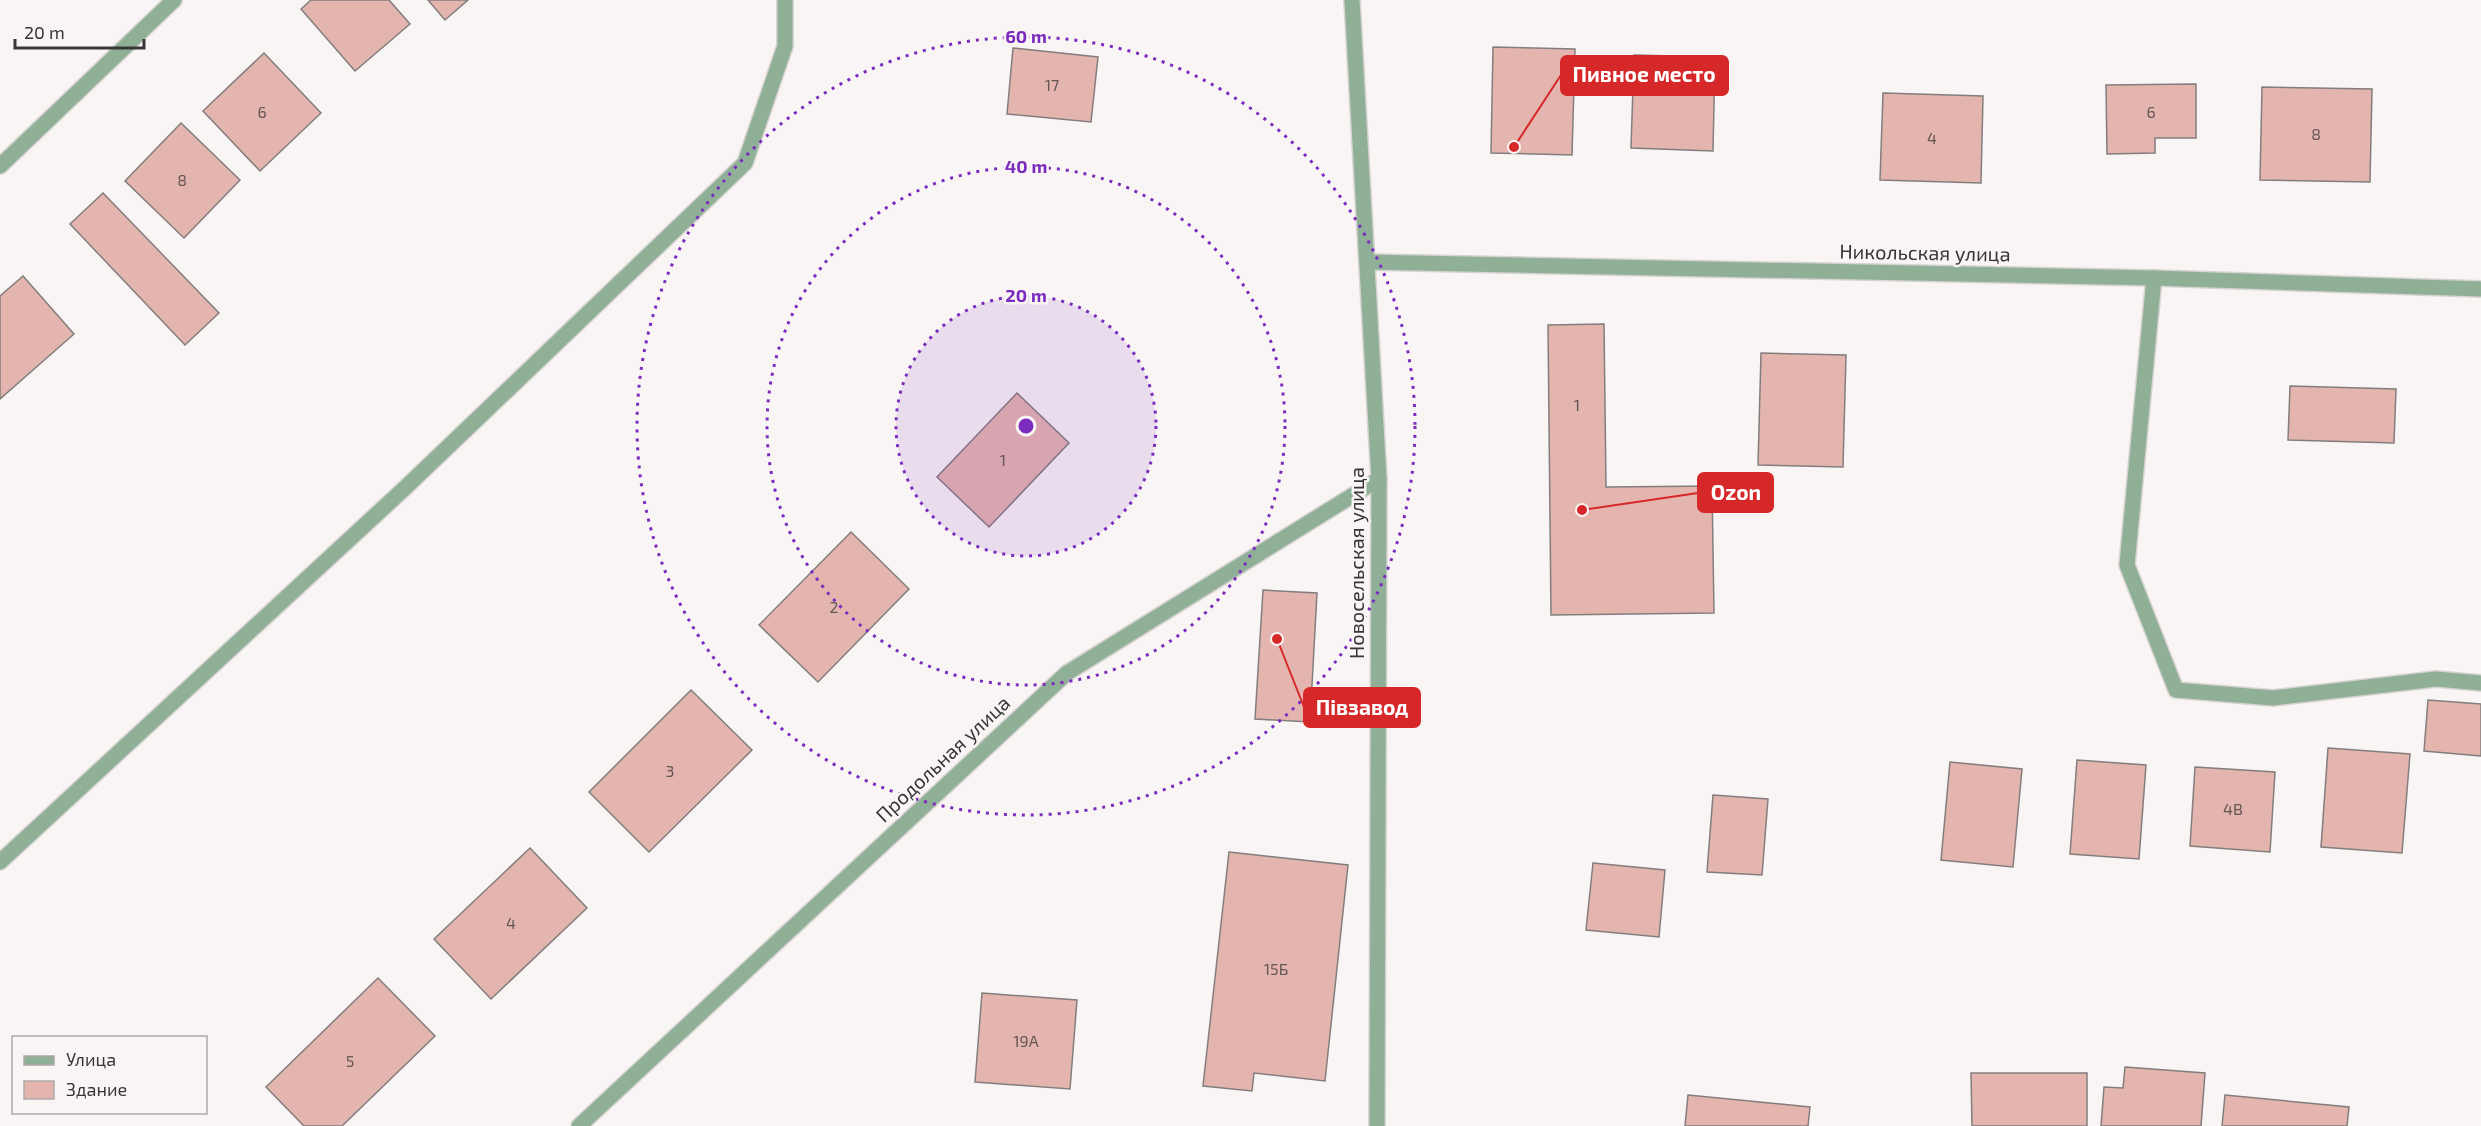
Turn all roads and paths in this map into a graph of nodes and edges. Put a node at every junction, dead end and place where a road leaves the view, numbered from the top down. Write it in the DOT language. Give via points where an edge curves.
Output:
graph roads {
  1 [pos="174,0"];
  2 [pos="785,0"];
  3 [pos="1352,0"];
  4 [pos="0,166"];
  5 [pos="1368,262"];
  6 [pos="2154,278"];
  7 [pos="2481,289"];
  8 [pos="1379,479"];
  9 [pos="2481,682"];
  10 [pos="0,862"];
  11 [pos="579,1126"];
  12 [pos="1377,1126"];
  1 -- 4 [label="street"];
  2 -- 10 [label="street" via="785,46 745,163 406,487"];
  3 -- 5 [label="street, Новосельская улица"];
  5 -- 6 [label="street, Никольская улица"];
  5 -- 8 [label="street, Новосельская улица"];
  6 -- 7 [label="street, Никольская улица"];
  6 -- 9 [label="street" via="2127,565 2176,690 2273,698 2436,679"];
  8 -- 11 [label="street, Продольная улица" via="1067,674"];
  8 -- 12 [label="street, Новосельская улица"];
}
